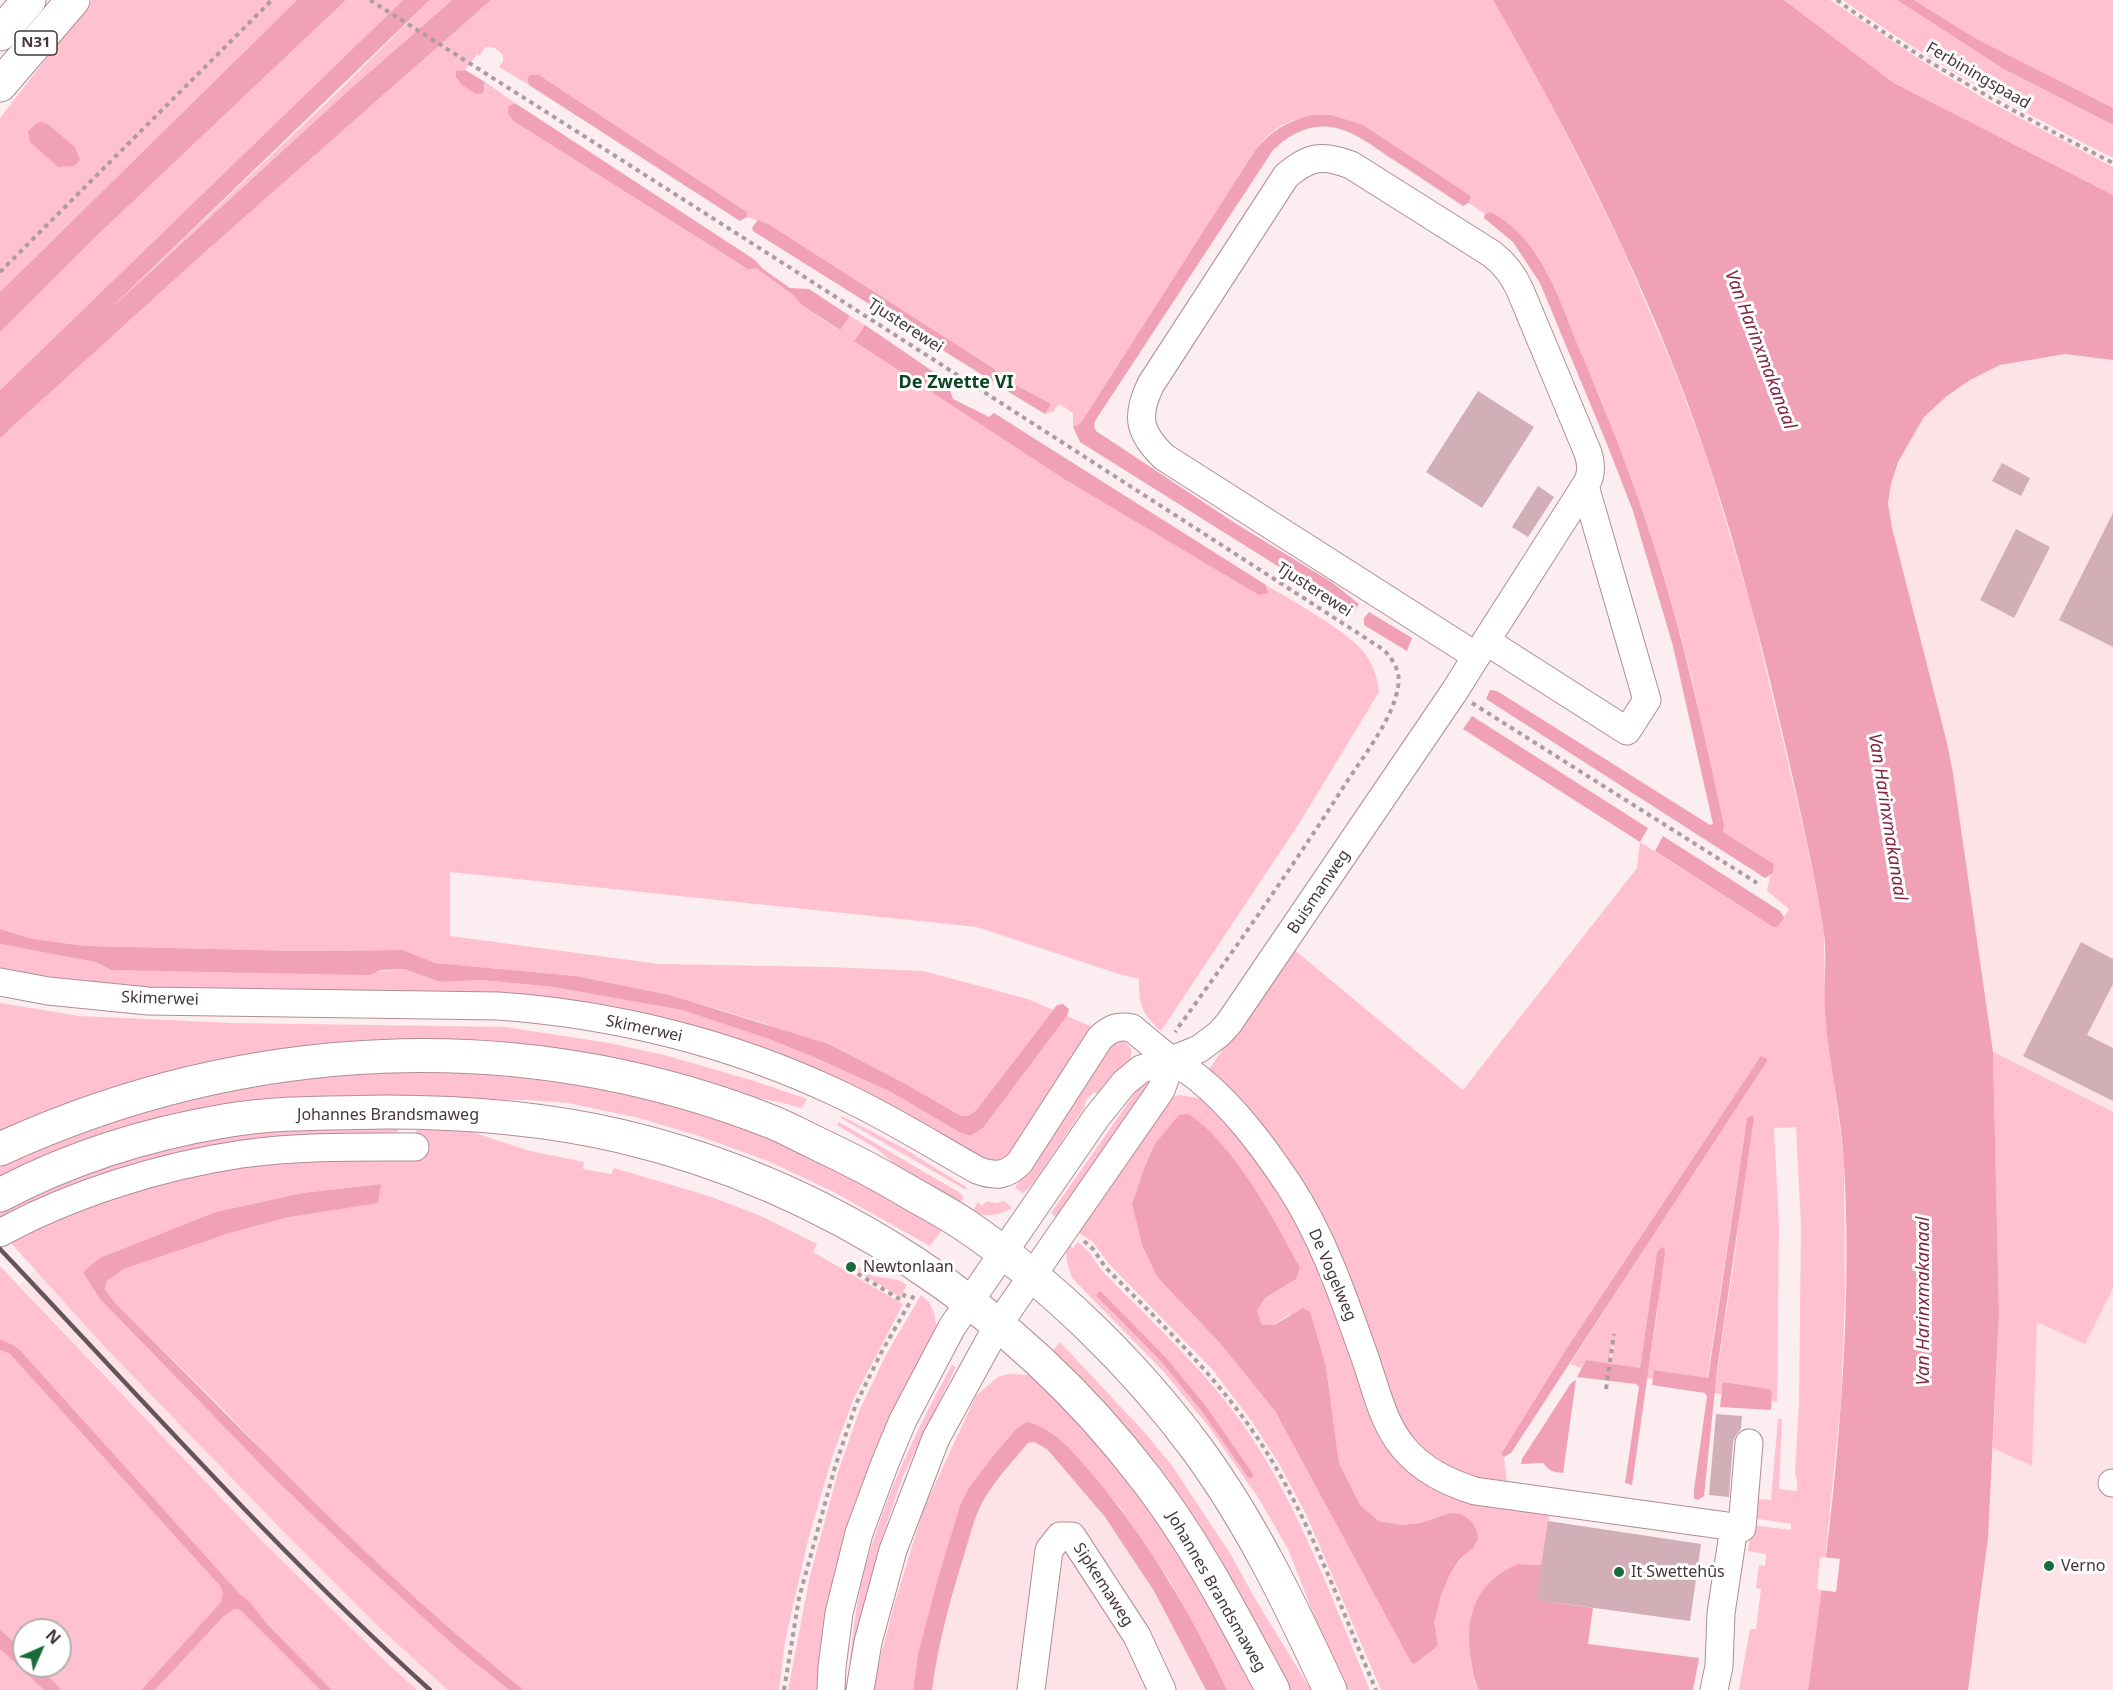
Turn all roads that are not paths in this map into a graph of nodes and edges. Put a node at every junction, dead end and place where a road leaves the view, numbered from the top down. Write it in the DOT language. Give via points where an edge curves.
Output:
graph roads {
  1 [pos="29,0"];
  2 [pos="73,0"];
  3 [pos="0,34"];
  4 [pos="0,85"];
  5 [pos="1585,486"];
  6 [pos="1481,649"];
  7 [pos="0,982"];
  8 [pos="1172,1060"];
  9 [pos="424,1112"];
  10 [pos="0,1149"];
  11 [pos="0,1195"];
  12 [pos="0,1233"];
  13 [pos="1003,1253"];
  14 [pos="1032,1276"];
  15 [pos="969,1302"];
  16 [pos="998,1325"];
  17 [pos="1749,1443"];
  18 [pos="1734,1527"];
  19 [pos="831,1690"];
  20 [pos="860,1690"];
  21 [pos="1031,1690"];
  22 [pos="1162,1690"];
  23 [pos="1273,1690"];
  24 [pos="1330,1690"];
  25 [pos="1714,1690"];
  1 -- 3 [label="main road, N31"];
  2 -- 4 [label="main road, N31"];
  5 -- 6 [label="street, Buismanweg"];
  5 -- 6 [label="street" via="1647,700 1627,731"];
  5 -- 6 [label="street" via="1591,473 1588,453 1514,276 1504,264 1351,165 1325,157 1299,165 1286,176 1151,384 1142,404 1143,429 1164,457"];
  6 -- 8 [label="street, Buismanweg" via="1229,1023 1199,1049"];
  7 -- 8 [label="street, Skimerwei" via="48,991 148,1000 498,1006 539,1009 659,1030 749,1058 837,1093 989,1175 1005,1173 1020,1162 1100,1038 1111,1028 1132,1028"];
  8 -- 13 [label="street, Buismanweg" via="1141,1069 1124,1083"];
  8 -- 14 [label="street" via="1161,1090"];
  8 -- 18 [label="street, De Vogelweg" via="1197,1077 1250,1131 1307,1215 1337,1280 1383,1410 1402,1446 1425,1468 1475,1491"];
  9 -- 11 [label="main road, Johannes Brandsmaweg" via="318,1113 228,1120 102,1152"];
  9 -- 12 [label="street" via="403,1147 285,1150 201,1162 87,1195"];
  9 -- 15 [label="main road, Johannes Brandsmaweg" via="552,1124 621,1136 696,1158 760,1181 849,1223 928,1271"];
  10 -- 13 [label="main road" via="86,1114 219,1076 383,1055 517,1059 665,1086 773,1122 874,1171 959,1221"];
  13 -- 14 [label="main road"];
  13 -- 15 [label="street, Buismanweg"];
  14 -- 16 [label="street"];
  14 -- 24 [label="main road" via="1087,1325 1196,1447 1267,1559"];
  15 -- 16 [label="main road, Johannes Brandsmaweg"];
  15 -- 19 [label="street" via="922,1381 871,1499 843,1595"];
  16 -- 20 [label="street" via="936,1438 913,1494 880,1596"];
  16 -- 23 [label="main road, Johannes Brandsmaweg" via="1050,1370 1147,1480 1184,1531"];
  17 -- 18 [label="street" via="1742,1528"];
  18 -- 25 [label="street"];
  21 -- 22 [label="street, Sipkemaweg" via="1049,1550 1060,1536 1071,1536 1137,1636"];
}
